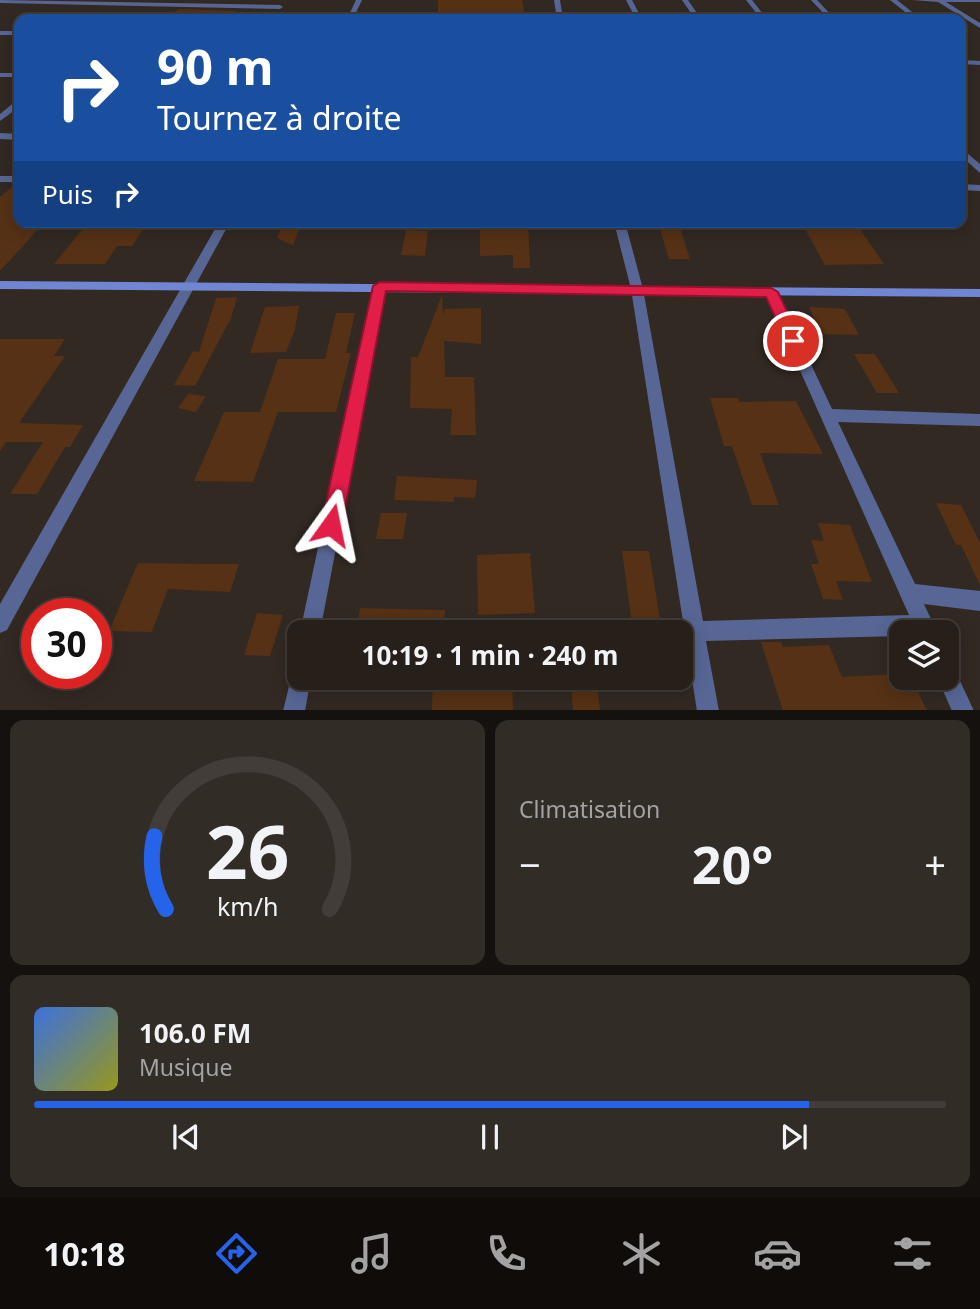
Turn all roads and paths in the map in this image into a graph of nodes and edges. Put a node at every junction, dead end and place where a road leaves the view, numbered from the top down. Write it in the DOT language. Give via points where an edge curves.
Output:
graph roads {
  1 [pos="97,0"];
  2 [pos="275,0"];
  3 [pos="749,0"];
  4 [pos="814,0"];
  5 [pos="893,0"];
  6 [pos="916,0"];
  7 [pos="939,0"];
  8 [pos="980,0"];
  9 [pos="0,1"];
  10 [pos="89,4"];
  11 [pos="146,6"];
  12 [pos="137,12"];
  13 [pos="760,14"];
  14 [pos="827,14"];
  15 [pos="911,14"];
  16 [pos="961,14"];
  17 [pos="14,107"];
  18 [pos="0,118"];
  19 [pos="975,161"];
  20 [pos="980,170"];
  21 [pos="222,228"];
  22 [pos="621,228"];
  23 [pos="190,284"];
  24 [pos="0,285"];
  25 [pos="380,286"];
  26 [pos="637,289"];
  27 [pos="771,292"];
  28 [pos="980,293"];
  29 [pos="827,415"];
  30 [pos="980,420"];
  31 [pos="909,593"];
  32 [pos="980,601"];
  33 [pos="312,620"];
  34 [pos="921,620"];
  35 [pos="0,623"];
  36 [pos="889,628"];
  37 [pos="694,631"];
  38 [pos="298,690"];
  39 [pos="954,690"];
  40 [pos="294,710"];
  41 [pos="708,710"];
  42 [pos="963,710"];
  1 -- 10 [label="street"];
  2 -- 11 [label="street" via="282,10"];
  3 -- 13 [label="street"];
  4 -- 14 [label="street"];
  5 -- 15 [label="street"];
  6 -- 7 [label="street"];
  7 -- 8 [label="street"];
  7 -- 16 [label="street"];
  9 -- 10 [label="street"];
  10 -- 11 [label="street"];
  11 -- 12 [label="street"];
  17 -- 18 [label="street"];
  19 -- 20 [label="street"];
  21 -- 23 [label="street"];
  22 -- 26 [label="street"];
  23 -- 24 [label="street"];
  23 -- 25 [label="street"];
  23 -- 35 [label="street"];
  25 -- 26 [label="street"];
  25 -- 33 [label="street"];
  26 -- 27 [label="street"];
  26 -- 37 [label="street"];
  27 -- 28 [label="street"];
  27 -- 29 [label="street"];
  29 -- 30 [label="street"];
  29 -- 31 [label="street"];
  31 -- 32 [label="street"];
  31 -- 34 [label="street"];
  36 -- 37 [label="street"];
  37 -- 41 [label="street"];
  38 -- 40 [label="street"];
  39 -- 42 [label="street"];
}
